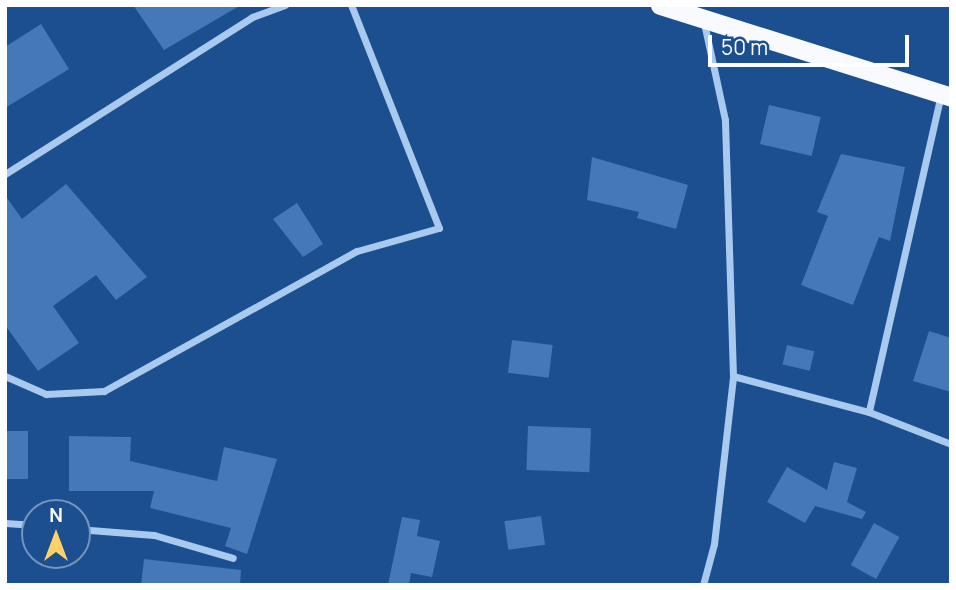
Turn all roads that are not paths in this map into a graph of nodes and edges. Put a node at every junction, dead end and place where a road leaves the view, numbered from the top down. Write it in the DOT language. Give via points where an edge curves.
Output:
graph roads {
  1 [pos="285,5"];
  2 [pos="351,5"];
  3 [pos="660,5"];
  4 [pos="703,18"];
  5 [pos="946,95"];
  6 [pos="5,174"];
  7 [pos="5,376"];
  8 [pos="733,376"];
  9 [pos="869,412"];
  10 [pos="951,444"];
  11 [pos="91,530"];
  12 [pos="233,558"];
  13 [pos="703,585"];
  1 -- 6 [label="street" via="252,17"];
  2 -- 7 [label="street" via="439,228 357,251 104,391 46,394"];
  3 -- 4 [label="highway"];
  4 -- 5 [label="highway"];
  4 -- 8 [label="street" via="725,120"];
  5 -- 9 [label="street"];
  8 -- 9 [label="street"];
  8 -- 13 [label="street" via="714,544"];
  9 -- 10 [label="street"];
  11 -- 12 [label="street" via="154,535"];
}
